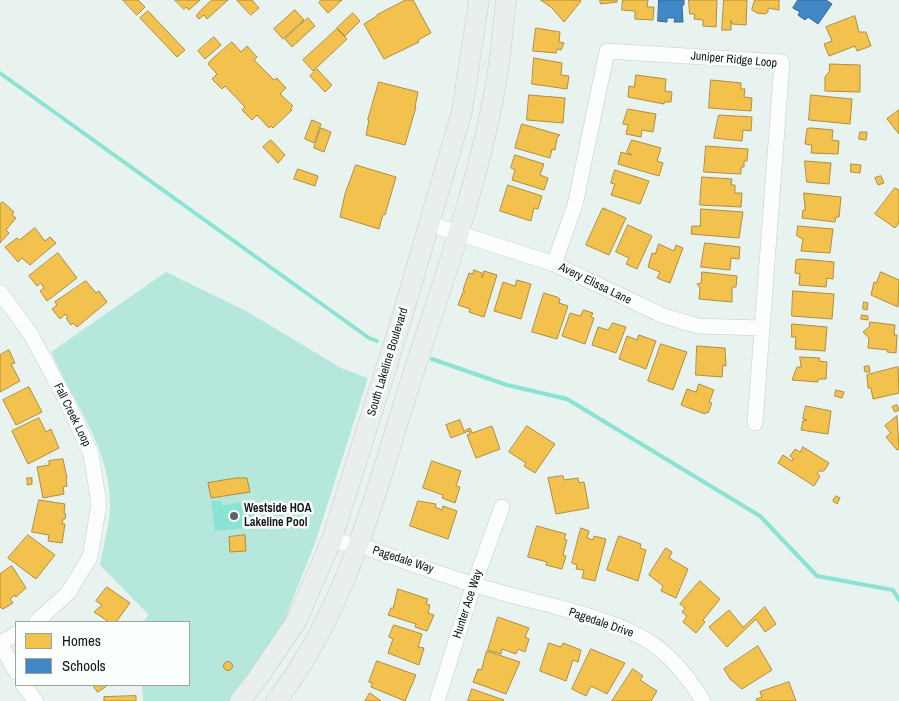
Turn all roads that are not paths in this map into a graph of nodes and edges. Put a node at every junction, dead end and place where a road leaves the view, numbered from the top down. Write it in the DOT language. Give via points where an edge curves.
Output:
graph roads {
  1 [pos="479,0"];
  2 [pos="506,0"];
  3 [pos="430,224"];
  4 [pos="458,234"];
  5 [pos="554,264"];
  6 [pos="0,292"];
  7 [pos="762,328"];
  8 [pos="755,423"];
  9 [pos="502,507"];
  10 [pos="332,539"];
  11 [pos="358,545"];
  12 [pos="474,584"];
  13 [pos="37,621"];
  14 [pos="15,635"];
  15 [pos="0,643"];
  16 [pos="15,670"];
  17 [pos="24,686"];
  18 [pos="36,701"];
  19 [pos="240,701"];
  20 [pos="276,701"];
  21 [pos="437,701"];
  22 [pos="703,701"];
  1 -- 3 [label="main road, South Lakeline Boulevard" via="462,111"];
  2 -- 4 [label="main road" via="495,92"];
  3 -- 4 [label="street, Avery Elissa Lane"];
  3 -- 10 [label="main road, South Lakeline Boulevard"];
  4 -- 5 [label="street, Avery Elissa Lane"];
  4 -- 11 [label="main road"];
  5 -- 7 [label="street, Avery Elissa Lane" via="664,316 698,326"];
  5 -- 7 [label="street, Juniper Ridge Loop" via="575,205 607,51 782,62"];
  6 -- 13 [label="street, Fall Creek Loop" via="30,333 65,398 91,454 99,504 90,557 68,593"];
  7 -- 8 [label="street, Juniper Ridge Loop"];
  9 -- 12 [label="street, Hunter Ace Way"];
  10 -- 11 [label="street, Pagedale Way"];
  10 -- 19 [label="main road, South Lakeline Boulevard" via="296,620"];
  11 -- 12 [label="street, Pagedale Way"];
  11 -- 20 [label="main road" via="318,637"];
  12 -- 21 [label="street, Hunter Ace Way"];
  12 -- 22 [label="street, Pagedale Drive" via="637,634 673,662"];
  14 -- 15 [label="street"];
  15 -- 16 [label="street"];
  17 -- 18 [label="street"];
}
